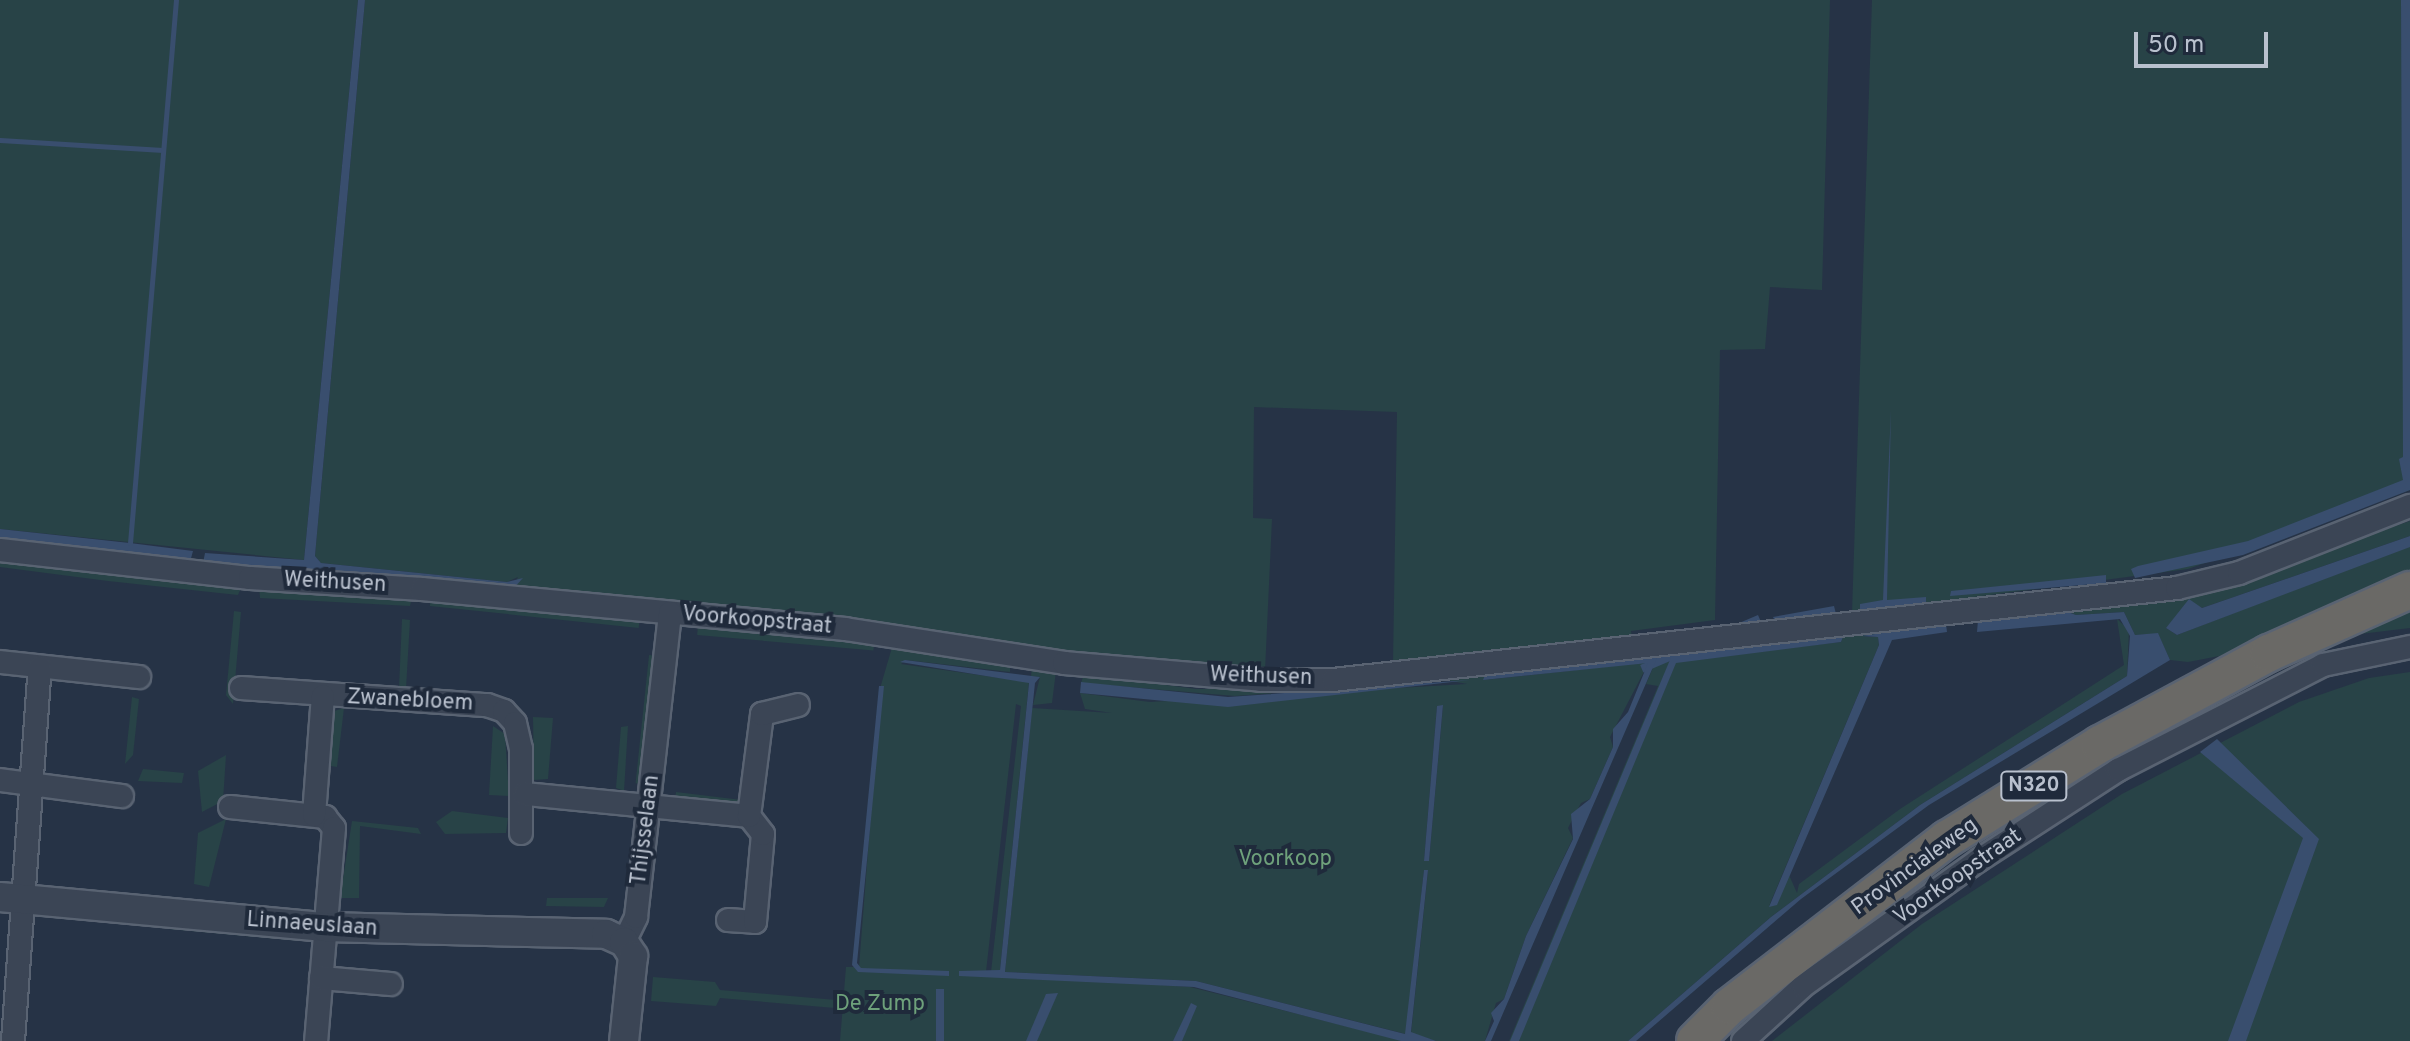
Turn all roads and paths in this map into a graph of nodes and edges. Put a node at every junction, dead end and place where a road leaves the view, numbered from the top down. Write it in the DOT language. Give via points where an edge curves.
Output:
graph roads {
  1 [pos="2410,506"];
  2 [pos="0,550"];
  3 [pos="2410,590"];
  4 [pos="670,613"];
  5 [pos="845,629"];
  6 [pos="2410,647"];
  7 [pos="0,662"];
  8 [pos="40,667"];
  9 [pos="139,677"];
  10 [pos="241,688"];
  11 [pos="323,696"];
  12 [pos="798,705"];
  13 [pos="0,780"];
  14 [pos="29,783"];
  15 [pos="525,794"];
  16 [pos="122,796"];
  17 [pos="230,807"];
  18 [pos="649,807"];
  19 [pos="314,815"];
  20 [pos="749,816"];
  21 [pos="521,833"];
  22 [pos="10,898"];
  23 [pos="728,920"];
  24 [pos="325,927"];
  25 [pos="624,942"];
  26 [pos="321,978"];
  27 [pos="391,984"];
  28 [pos="9,1031"];
  29 [pos="316,1041"];
  30 [pos="624,1041"];
  31 [pos="1695,1041"];
  32 [pos="1743,1041"];
  1 -- 5 [label="street, Weithusen" via="2239,573 2177,588 1457,669 1261,680 1064,663"];
  2 -- 4 [label="street, Weithusen" via="250,578"];
  3 -- 31 [label="highway, Provincialeweg / N320" via="2269,653 2142,721 1947,839 1730,1006"];
  4 -- 5 [label="street, Voorkoopstraat"];
  4 -- 18 [label="street, Thijsselaan"];
  6 -- 32 [label="street, Voorkoopstraat" via="2323,665 2118,770 1979,860 1803,986"];
  7 -- 8 [label="street"];
  8 -- 9 [label="street"];
  8 -- 14 [label="street"];
  10 -- 11 [label="street, Zwanebloem"];
  11 -- 15 [label="street, Zwanebloem" via="487,705 504,711 515,723"];
  11 -- 19 [label="street, Zwanebloem"];
  12 -- 20 [label="street" via="757,707"];
  13 -- 14 [label="street"];
  14 -- 16 [label="street"];
  14 -- 22 [label="street"];
  15 -- 18 [label="street"];
  15 -- 21 [label="street, Zwanebloem"];
  17 -- 19 [label="street"];
  18 -- 20 [label="street"];
  18 -- 25 [label="street, Thijsselaan" via="636,917"];
  19 -- 24 [label="street" via="325,817 334,828"];
  20 -- 23 [label="street" via="763,834 755,922"];
  22 -- 24 [label="street, Linnaeuslaan"];
  22 -- 28 [label="street"];
  24 -- 25 [label="street, Linnaeuslaan" via="606,934"];
  24 -- 26 [label="street"];
  25 -- 30 [label="street, Thijsselaan" via="633,956"];
  26 -- 27 [label="street"];
  26 -- 29 [label="street"];
}
